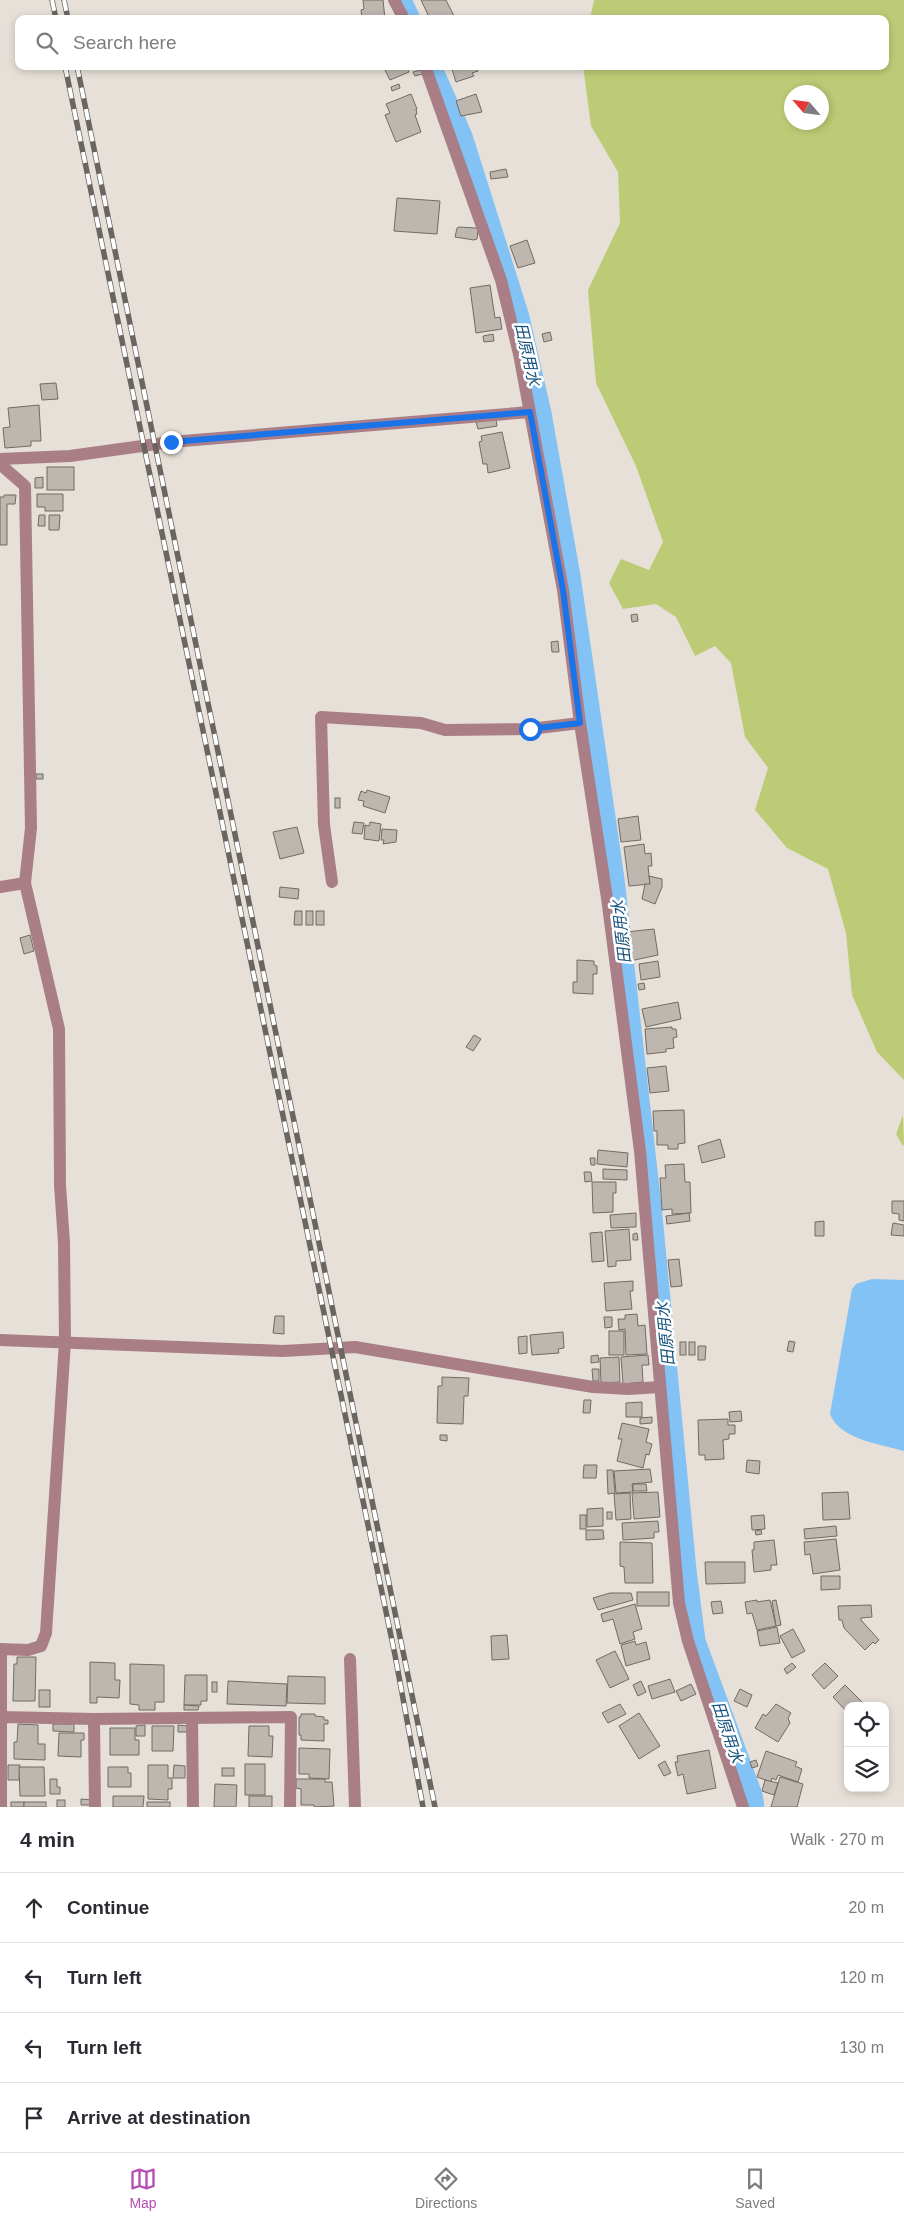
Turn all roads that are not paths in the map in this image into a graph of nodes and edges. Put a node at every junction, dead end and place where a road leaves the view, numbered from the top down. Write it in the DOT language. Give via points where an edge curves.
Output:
graph roads {
  1 [pos="394,0"];
  2 [pos="402,15"];
  3 [pos="426,70"];
  4 [pos="530,412"];
  5 [pos="0,459"];
  6 [pos="0,464"];
  7 [pos="580,723"];
  8 [pos="332,882"];
  9 [pos="25,883"];
  10 [pos="0,887"];
  11 [pos="0,1340"];
  12 [pos="65,1342"];
  13 [pos="660,1388"];
  14 [pos="0,1649"];
  15 [pos="350,1660"];
  16 [pos="2,1717"];
  17 [pos="192,1718"];
  18 [pos="94,1719"];
  19 [pos="1,1807"];
  20 [pos="95,1807"];
  21 [pos="193,1807"];
  22 [pos="290,1807"];
  23 [pos="355,1807"];
  24 [pos="743,1807"];
  1 -- 2 [label="street"];
  3 -- 4 [label="street" via="502,280"];
  4 -- 5 [label="street" via="171,442 70,456"];
  4 -- 7 [label="street" via="563,590"];
  6 -- 9 [label="street" via="25,486 31,828"];
  7 -- 8 [label="street" via="530,729 444,730 421,723 321,717 324,825"];
  7 -- 13 [label="street" via="640,1151"];
  9 -- 10 [label="street"];
  9 -- 12 [label="street" via="59,1029"];
  11 -- 12 [label="street"];
  12 -- 13 [label="street" via="283,1352 355,1347 593,1387"];
  12 -- 14 [label="street" via="46,1633 41,1646 28,1650"];
  13 -- 24 [label="street" via="679,1603 688,1641"];
  14 -- 16 [label="street"];
  15 -- 23 [label="street"];
  16 -- 18 [label="street"];
  16 -- 19 [label="street"];
  17 -- 18 [label="street"];
  17 -- 21 [label="street"];
  17 -- 22 [label="street" via="291,1717"];
  18 -- 20 [label="street"];
}
